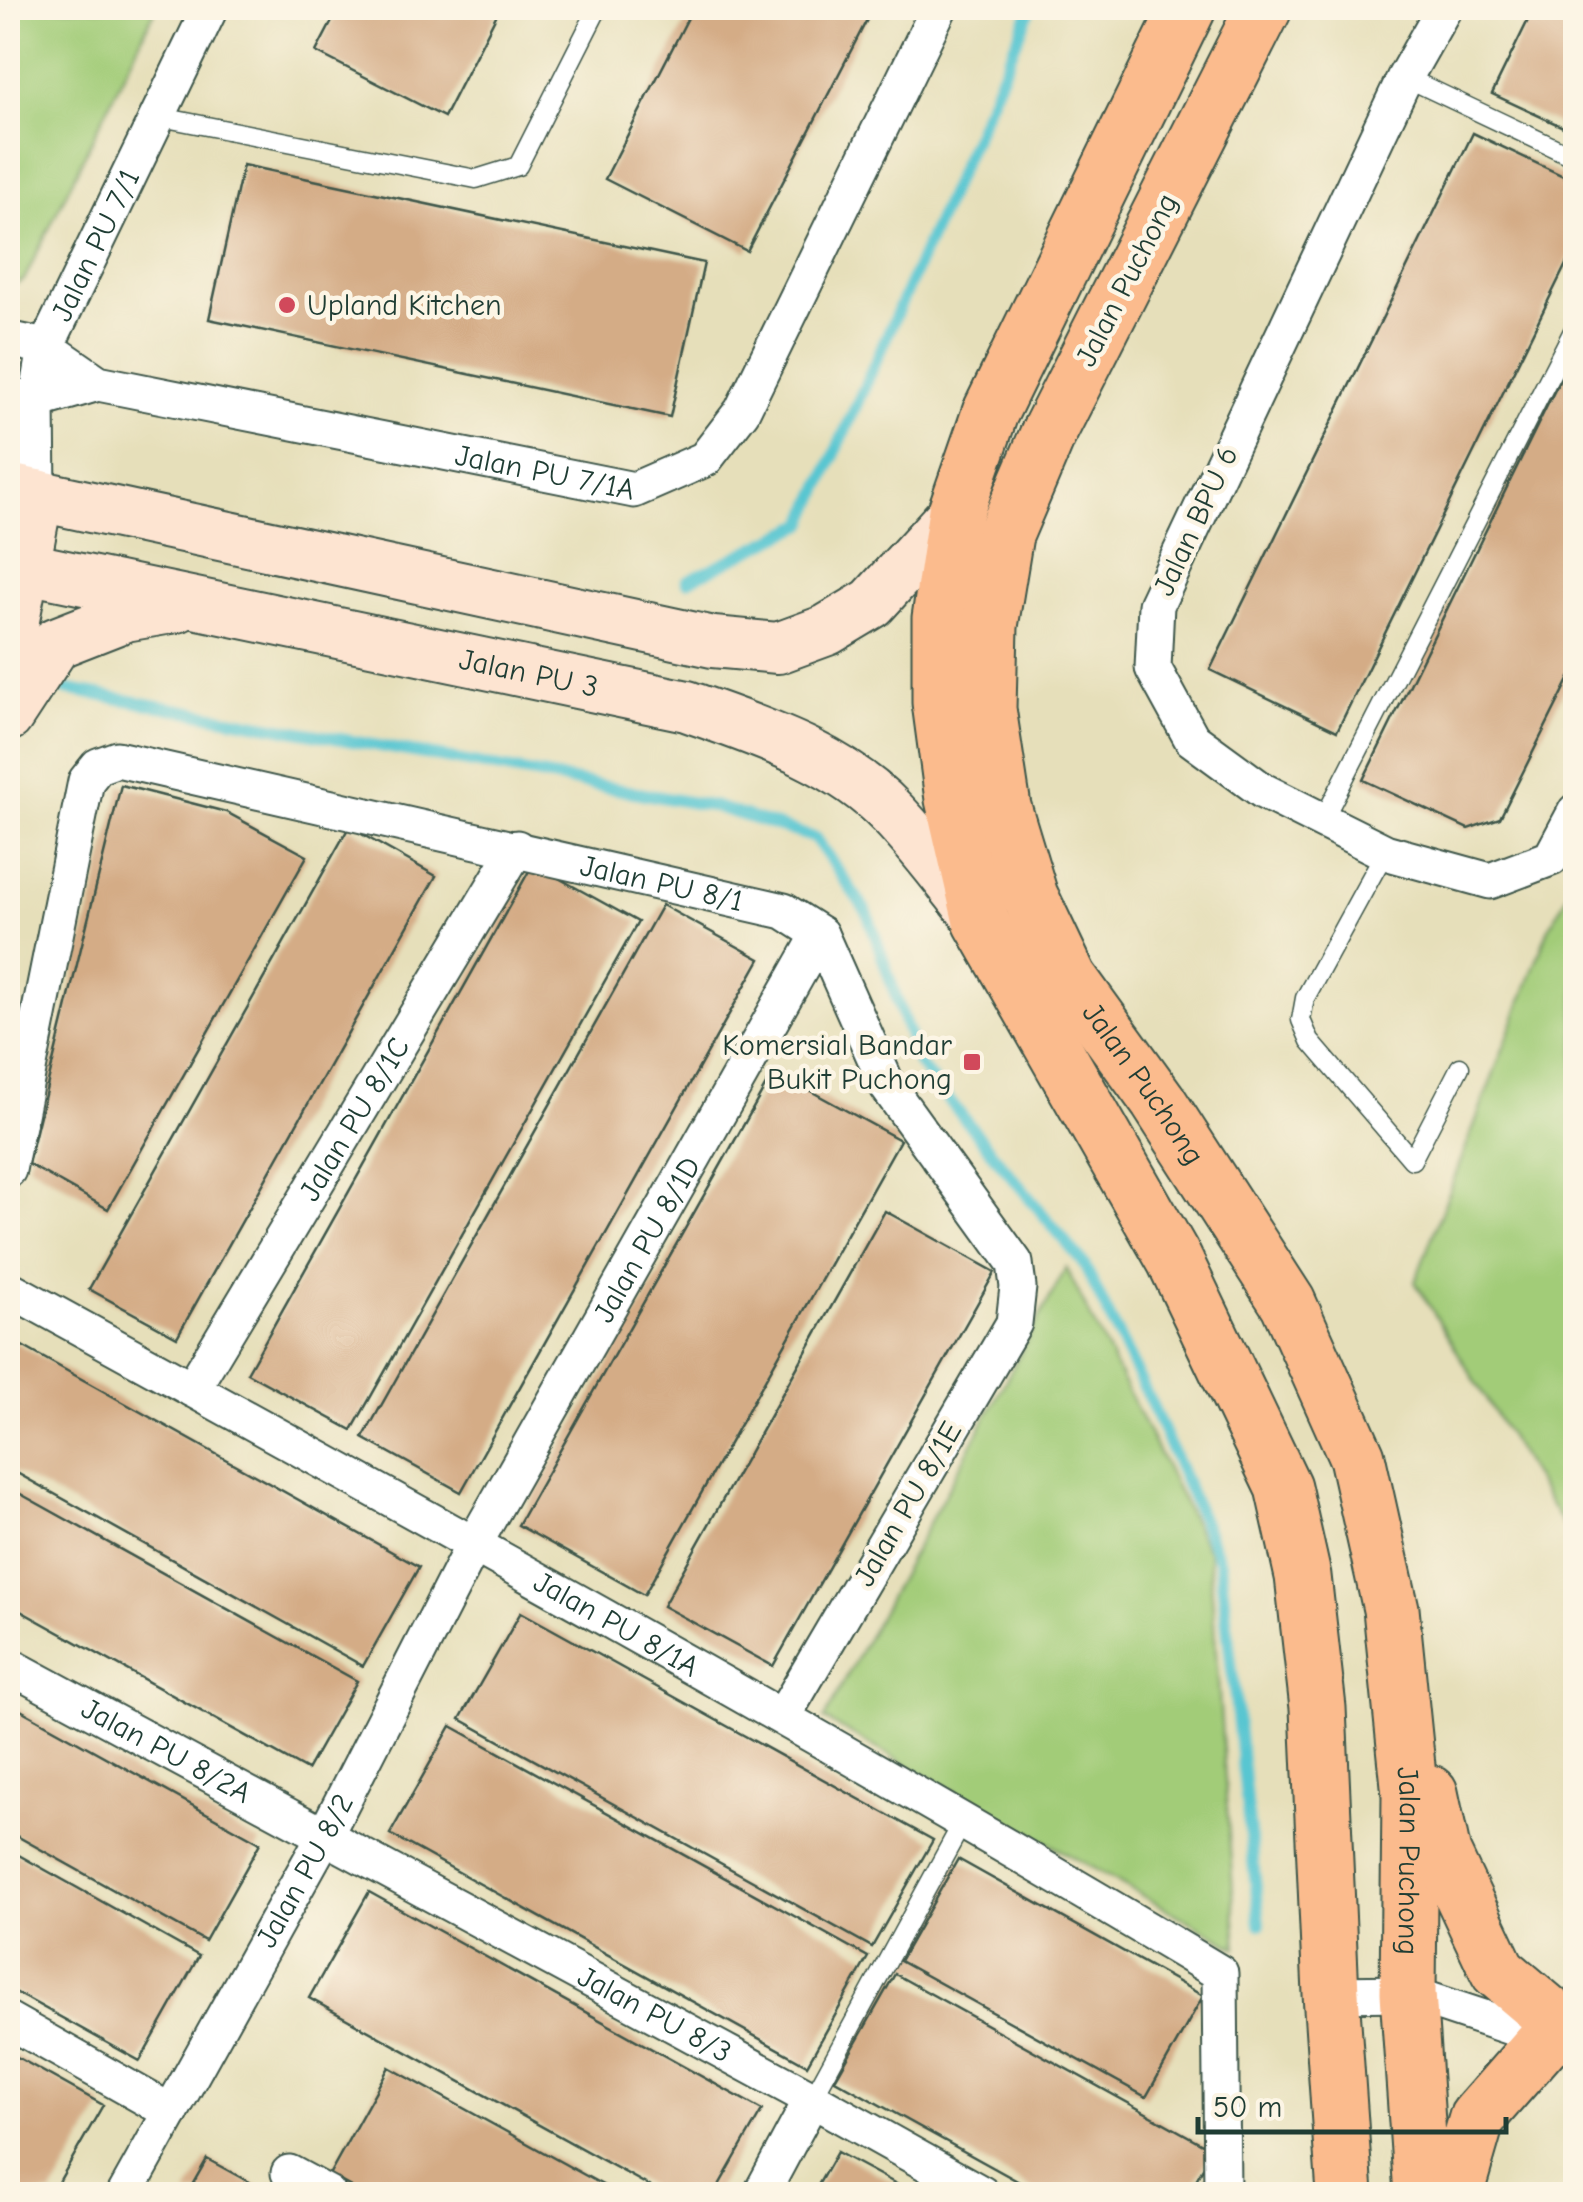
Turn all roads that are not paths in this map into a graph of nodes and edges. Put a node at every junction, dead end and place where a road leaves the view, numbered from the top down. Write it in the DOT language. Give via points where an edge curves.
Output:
graph roads {
  1 [pos="210,8"];
  2 [pos="598,8"];
  3 [pos="940,8"];
  4 [pos="1188,8"];
  5 [pos="1264,8"];
  6 [pos="1444,8"];
  7 [pos="1405,77"];
  8 [pos="155,116"];
  9 [pos="1576,158"];
  10 [pos="1576,325"];
  11 [pos="8,339"];
  12 [pos="46,347"];
  13 [pos="98,384"];
  14 [pos="22,398"];
  15 [pos="23,492"];
  16 [pos="956,511"];
  17 [pos="16,566"];
  18 [pos="197,603"];
  19 [pos="8,650"];
  20 [pos="8,716"];
  21 [pos="1576,811"];
  22 [pos="1322,822"];
  23 [pos="517,848"];
  24 [pos="1384,852"];
  25 [pos="982,921"];
  26 [pos="820,934"];
  27 [pos="1460,1067"];
  28 [pos="8,1170"];
  29 [pos="8,1288"];
  30 [pos="192,1389"];
  31 [pos="474,1544"];
  32 [pos="1391,1609"];
  33 [pos="8,1665"];
  34 [pos="783,1716"];
  35 [pos="964,1820"];
  36 [pos="325,1835"];
  37 [pos="1408,1993"];
  38 [pos="1331,1994"];
  39 [pos="8,2020"];
  40 [pos="1566,2042"];
  41 [pos="812,2099"];
  42 [pos="171,2112"];
  43 [pos="289,2173"];
  44 [pos="125,2194"];
  45 [pos="328,2194"];
  46 [pos="761,2194"];
  47 [pos="982,2194"];
  48 [pos="1222,2194"];
  49 [pos="1345,2194"];
  50 [pos="1422,2194"];
  51 [pos="1454,2194"];
  1 -- 8 [label="street, Jalan PU 7/1"];
  2 -- 8 [label="lane" via="518,166 476,178"];
  3 -- 13 [label="street, Jalan PU 7/1A" via="742,410 705,459 634,490"];
  4 -- 16 [label="main road, Jalan Puchong" via="990,412"];
  5 -- 32 [label="main road, Jalan Puchong" via="1048,434 1005,535 990,626 988,709 1003,807 1030,896 1069,978 1158,1101 1288,1303 1356,1457"];
  6 -- 7 [label="street, Jalan BPU 6"];
  7 -- 9 [label="lane"];
  7 -- 22 [label="street, Jalan BPU 6" via="1156,605 1153,668 1192,739"];
  8 -- 12 [label="street, Jalan PU 7/1"];
  10 -- 22 [label="lane"];
  11 -- 12 [label="street, Jalan PU 7/1A"];
  12 -- 13 [label="street, Jalan PU 7/1A"];
  12 -- 14 [label="street, Jalan PU 7/1"];
  13 -- 14 [label="street"];
  14 -- 15 [label="street, Jalan PU 7/1"];
  15 -- 16 [label="street" via="713,642 778,648 872,603"];
  15 -- 17 [label="street"];
  16 -- 25 [label="main road, Jalan Puchong" via="940,618 940,702 953,799"];
  17 -- 18 [label="street, Jalan PU 3"];
  17 -- 19 [label="street"];
  18 -- 20 [label="street" via="125,616 56,643"];
  18 -- 25 [label="street, Jalan PU 3" via="688,706 772,736 831,765 891,811"];
  21 -- 24 [label="street, Jalan BPU 6" via="1551,858 1490,882"];
  22 -- 24 [label="street, Jalan BPU 6"];
  23 -- 26 [label="street, Jalan PU 8/1" via="784,911"];
  23 -- 28 [label="street, Jalan PU 8/1" via="117,759 98,766 86,781"];
  23 -- 30 [label="street, Jalan PU 8/1C"];
  24 -- 27 [label="lane" via="1306,998 1301,1020 1310,1041 1412,1160"];
  25 -- 38 [label="main road, Jalan Puchong" via="1174,1260 1283,1487 1303,1576 1318,1708"];
  26 -- 31 [label="street, Jalan PU 8/1D"];
  26 -- 34 [label="street, Jalan PU 8/1E" via="888,1087 1015,1264 1018,1287 1014,1323"];
  29 -- 30 [label="street, Jalan PU 8/1A"];
  30 -- 31 [label="street, Jalan PU 8/1A"];
  31 -- 34 [label="street, Jalan PU 8/1A"];
  31 -- 36 [label="street, Jalan PU 8/2"];
  32 -- 37 [label="main road, Jalan Puchong" via="1410,1796"];
  32 -- 40 [label="main road" via="1442,1854 1498,1971"];
  33 -- 36 [label="street, Jalan PU 8/2A"];
  34 -- 35 [label="street, Jalan PU 8/1A"];
  35 -- 41 [label="lane"];
  35 -- 48 [label="street, Jalan PU 8/1A" via="1220,1973"];
  36 -- 41 [label="street, Jalan PU 8/3"];
  36 -- 42 [label="street, Jalan PU 8/2"];
  37 -- 38 [label="street"];
  37 -- 40 [label="street"];
  37 -- 50 [label="main road, Jalan Puchong"];
  38 -- 49 [label="main road, Jalan Puchong"];
  39 -- 42 [label="street"];
  40 -- 51 [label="main road" via="1477,2118"];
  41 -- 46 [label="street"];
  41 -- 47 [label="street, Jalan PU 8/3"];
  42 -- 44 [label="street, Jalan PU 8/2"];
  43 -- 45 [label="street"];
}
